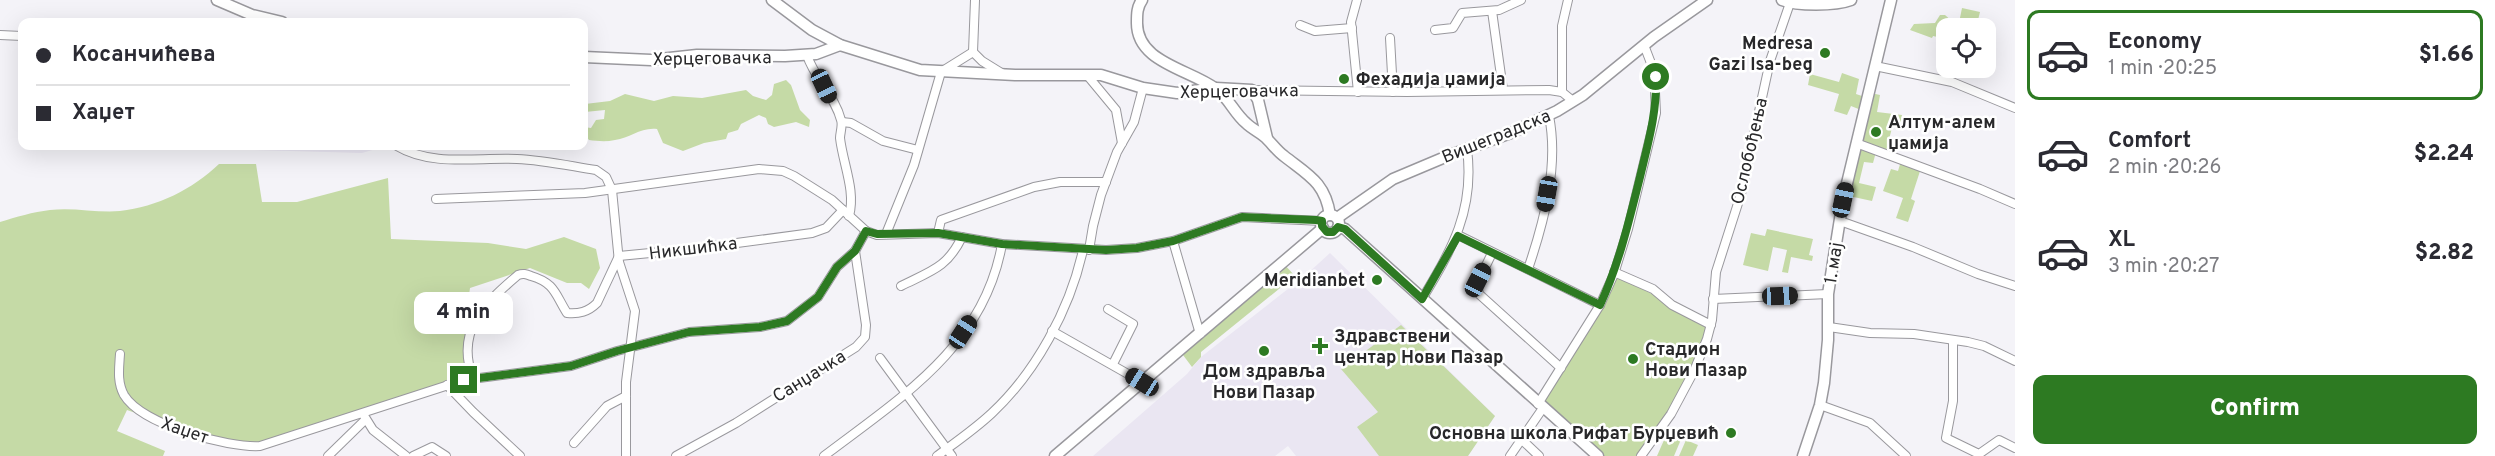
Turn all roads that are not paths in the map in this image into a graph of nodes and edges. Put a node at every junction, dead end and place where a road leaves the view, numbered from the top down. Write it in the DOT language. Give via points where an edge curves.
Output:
graph roads {
  1 [pos="217,0"];
  2 [pos="772,0"];
  3 [pos="975,0"];
  4 [pos="1142,0"];
  5 [pos="1357,0"];
  6 [pos="1521,0"];
  7 [pos="1568,0"];
  8 [pos="1707,0"];
  9 [pos="1851,0"];
  10 [pos="1891,0"];
  11 [pos="1786,2"];
  12 [pos="1492,11"];
  13 [pos="268,18"];
  14 [pos="1300,25"];
  15 [pos="1352,28"];
  16 [pos="1436,30"];
  17 [pos="0,35"];
  18 [pos="18,36"];
  19 [pos="1390,38"];
  20 [pos="840,45"];
  21 [pos="1644,45"];
  22 [pos="973,49"];
  23 [pos="807,55"];
  24 [pos="588,57"];
  25 [pos="1875,66"];
  26 [pos="941,72"];
  27 [pos="1005,75"];
  28 [pos="1086,75"];
  29 [pos="1143,88"];
  30 [pos="1216,88"];
  31 [pos="1252,90"];
  32 [pos="1503,90"];
  33 [pos="1358,92"];
  34 [pos="1393,92"];
  35 [pos="1562,92"];
  36 [pos="1573,101"];
  37 [pos="2015,108"];
  38 [pos="1549,116"];
  39 [pos="842,122"];
  40 [pos="1267,138"];
  41 [pos="1122,143"];
  42 [pos="1856,143"];
  43 [pos="1467,149"];
  44 [pos="407,150"];
  45 [pos="918,150"];
  46 [pos="1106,182"];
  47 [pos="612,190"];
  48 [pos="436,199"];
  49 [pos="2015,204"];
  50 [pos="846,213"];
  51 [pos="1840,221"];
  52 [pos="1330,222"];
  53 [pos="866,231"];
  54 [pos="938,233"];
  55 [pos="886,234"];
  56 [pos="1458,236"];
  57 [pos="962,237"];
  58 [pos="1173,241"];
  59 [pos="1002,244"];
  60 [pos="1086,250"];
  61 [pos="855,251"];
  62 [pos="1492,253"];
  63 [pos="619,256"];
  64 [pos="1528,269"];
  65 [pos="1614,272"];
  66 [pos="901,286"];
  67 [pos="2015,286"];
  68 [pos="1828,294"];
  69 [pos="1422,299"];
  70 [pos="1713,299"];
  71 [pos="1600,305"];
  72 [pos="1108,309"];
  73 [pos="1711,325"];
  74 [pos="1829,327"];
  75 [pos="1052,331"];
  76 [pos="1200,334"];
  77 [pos="1953,340"];
  78 [pos="632,347"];
  79 [pos="120,354"];
  80 [pos="880,358"];
  81 [pos="2015,361"];
  82 [pos="1113,364"];
  83 [pos="1561,368"];
  84 [pos="472,378"];
  85 [pos="1142,382"];
  86 [pos="447,385"];
  87 [pos="907,393"];
  88 [pos="626,396"];
  89 [pos="1820,405"];
  90 [pos="1541,406"];
  91 [pos="364,417"];
  92 [pos="1521,439"];
  93 [pos="574,443"];
  94 [pos="2015,448"];
  95 [pos="694,452"];
  96 [pos="950,452"];
  97 [pos="328,456"];
  98 [pos="406,456"];
  99 [pos="413,456"];
  100 [pos="446,456"];
  101 [pos="520,456"];
  102 [pos="626,456"];
  103 [pos="676,456"];
  104 [pos="824,456"];
  105 [pos="938,456"];
  106 [pos="1055,456"];
  107 [pos="1510,456"];
  108 [pos="1539,456"];
  109 [pos="1598,456"];
  110 [pos="1641,456"];
  111 [pos="1803,456"];
  112 [pos="1906,456"];
  1 -- 13 [label="street"];
  2 -- 20 [label="street, Херцеговачка"];
  3 -- 22 [label="street"];
  4 -- 30 [label="street" via="1137,15 1141,41 1164,62"];
  5 -- 15 [label="street"];
  6 -- 12 [label="street"];
  7 -- 35 [label="street" via="1562,26"];
  8 -- 21 [label="street, Вишеградска"];
  9 -- 11 [label="street" via="1836,4"];
  10 -- 25 [label="street, 1. мај"];
  11 -- 70 [label="street, Ослобођења" via="1741,194 1718,265"];
  12 -- 16 [label="street" via="1462,13 1453,28"];
  12 -- 32 [label="street"];
  14 -- 15 [label="street" via="1315,31"];
  15 -- 33 [label="street"];
  17 -- 18 [label="street"];
  19 -- 34 [label="street"];
  20 -- 23 [label="street, Херцеговачка"];
  20 -- 26 [label="street, Херцеговачка" via="915,69"];
  21 -- 36 [label="street, Вишеградска"];
  21 -- 65 [label="street" via="1656,77 1656,112"];
  22 -- 26 [label="street"];
  22 -- 27 [label="street" via="986,64"];
  23 -- 24 [label="street, Херцеговачка" via="697,55 651,60"];
  23 -- 39 [label="street"];
  25 -- 37 [label="street" via="1952,82"];
  25 -- 42 [label="street, 1. мај"];
  26 -- 27 [label="street, Херцеговачка"];
  26 -- 45 [label="street"];
  27 -- 28 [label="street, Херцеговачка"];
  28 -- 29 [label="street, Херцеговачка" via="1106,76"];
  28 -- 41 [label="street" via="1116,110"];
  29 -- 30 [label="street, Херцеговачка" via="1177,93"];
  29 -- 41 [label="street" via="1134,122"];
  30 -- 31 [label="street, Херцеговачка"];
  30 -- 40 [label="street" via="1246,124"];
  31 -- 33 [label="street, Херцеговачка"];
  31 -- 40 [label="street"];
  32 -- 34 [label="street, Херцеговачка"];
  32 -- 35 [label="street, Херцеговачка"];
  33 -- 34 [label="street, Херцеговачка"];
  35 -- 36 [label="street"];
  36 -- 38 [label="street, Вишеградска"];
  38 -- 43 [label="street, Вишеградска"];
  38 -- 64 [label="street" via="1550,176 1541,232"];
  39 -- 45 [label="street" via="883,141"];
  39 -- 50 [label="street" via="840,139 851,204"];
  40 -- 52 [label="street" via="1319,185"];
  41 -- 46 [label="street"];
  42 -- 49 [label="street"];
  42 -- 51 [label="street, 1. мај"];
  43 -- 52 [label="street, Вишеградска" via="1393,179"];
  43 -- 56 [label="street" via="1468,194"];
  44 -- 47 [label="street" via="453,160 520,159 596,170 606,177"];
  45 -- 55 [label="street"];
  46 -- 54 [label="street" via="1060,182 1027,189 941,220"];
  46 -- 60 [label="street"];
  47 -- 48 [label="street"];
  47 -- 50 [label="street" via="749,170 783,171"];
  47 -- 63 [label="street"];
  50 -- 53 [label="street"];
  50 -- 63 [label="street, Никшићка" via="818,231"];
  51 -- 67 [label="street"];
  51 -- 68 [label="street, 1. мај"];
  52 -- 58 [label="street" via="1242,217"];
  52 -- 69 [label="street" via="1345,229"];
  52 -- 76 [label="street, Вишеградска"];
  53 -- 55 [label="street"];
  53 -- 61 [label="street, Хаџет"];
  54 -- 55 [label="street"];
  54 -- 57 [label="street"];
  56 -- 62 [label="street"];
  56 -- 69 [label="street"];
  57 -- 59 [label="street"];
  57 -- 66 [label="street" via="946,262"];
  58 -- 60 [label="street" via="1137,248"];
  58 -- 76 [label="street"];
  59 -- 60 [label="street"];
  59 -- 87 [label="street" via="995,273 971,320 939,365"];
  60 -- 75 [label="street"];
  61 -- 78 [label="street, Хаџет" via="837,267 818,297 790,320 760,327 689,332"];
  61 -- 95 [label="street, Санџачка" via="866,326 863,339"];
  62 -- 64 [label="street"];
  62 -- 83 [label="street" via="1478,280 1477,291"];
  63 -- 78 [label="street" via="635,311"];
  63 -- 84 [label="street" via="599,300 594,307 578,314 567,313 551,285 520,274 480,311 470,329 468,363"];
  64 -- 71 [label="street"];
  65 -- 71 [label="street"];
  65 -- 73 [label="street" via="1653,289 1672,305"];
  68 -- 70 [label="street"];
  68 -- 74 [label="street, 1. мај"];
  69 -- 90 [label="street"];
  70 -- 73 [label="street, Ослобођења"];
  71 -- 83 [label="street"];
  72 -- 82 [label="street" via="1133,324"];
  73 -- 110 [label="street, Ослобођења" via="1694,371 1671,414"];
  74 -- 77 [label="street"];
  74 -- 89 [label="street, 1. мај"];
  75 -- 82 [label="street"];
  75 -- 96 [label="street" via="1006,398"];
  76 -- 85 [label="street, Вишеградска"];
  77 -- 81 [label="street" via="1984,346"];
  77 -- 94 [label="street" via="1953,401 1946,438 1976,453 2001,440"];
  78 -- 84 [label="street, Хаџет" via="571,366"];
  78 -- 88 [label="street"];
  79 -- 91 [label="street, Хаџет" via="120,386 135,408 175,427 232,445 260,446"];
  80 -- 87 [label="street"];
  82 -- 85 [label="street"];
  83 -- 90 [label="street"];
  84 -- 86 [label="street, Хаџет"];
  85 -- 106 [label="street, Вишеградска"];
  86 -- 91 [label="street, Хаџет"];
  86 -- 101 [label="street"];
  87 -- 96 [label="street"];
  87 -- 104 [label="street"];
  88 -- 93 [label="street" via="607,406"];
  88 -- 102 [label="street"];
  89 -- 111 [label="street, 1. мај"];
  89 -- 112 [label="street" via="1870,423"];
  90 -- 92 [label="street"];
  90 -- 109 [label="street"];
  91 -- 97 [label="street, Хаџет"];
  91 -- 98 [label="street"];
  92 -- 107 [label="street"];
  92 -- 108 [label="street"];
  95 -- 103 [label="street, Санџачка"];
  96 -- 105 [label="street"];
  99 -- 100 [label="street" via="432,447"];
}
